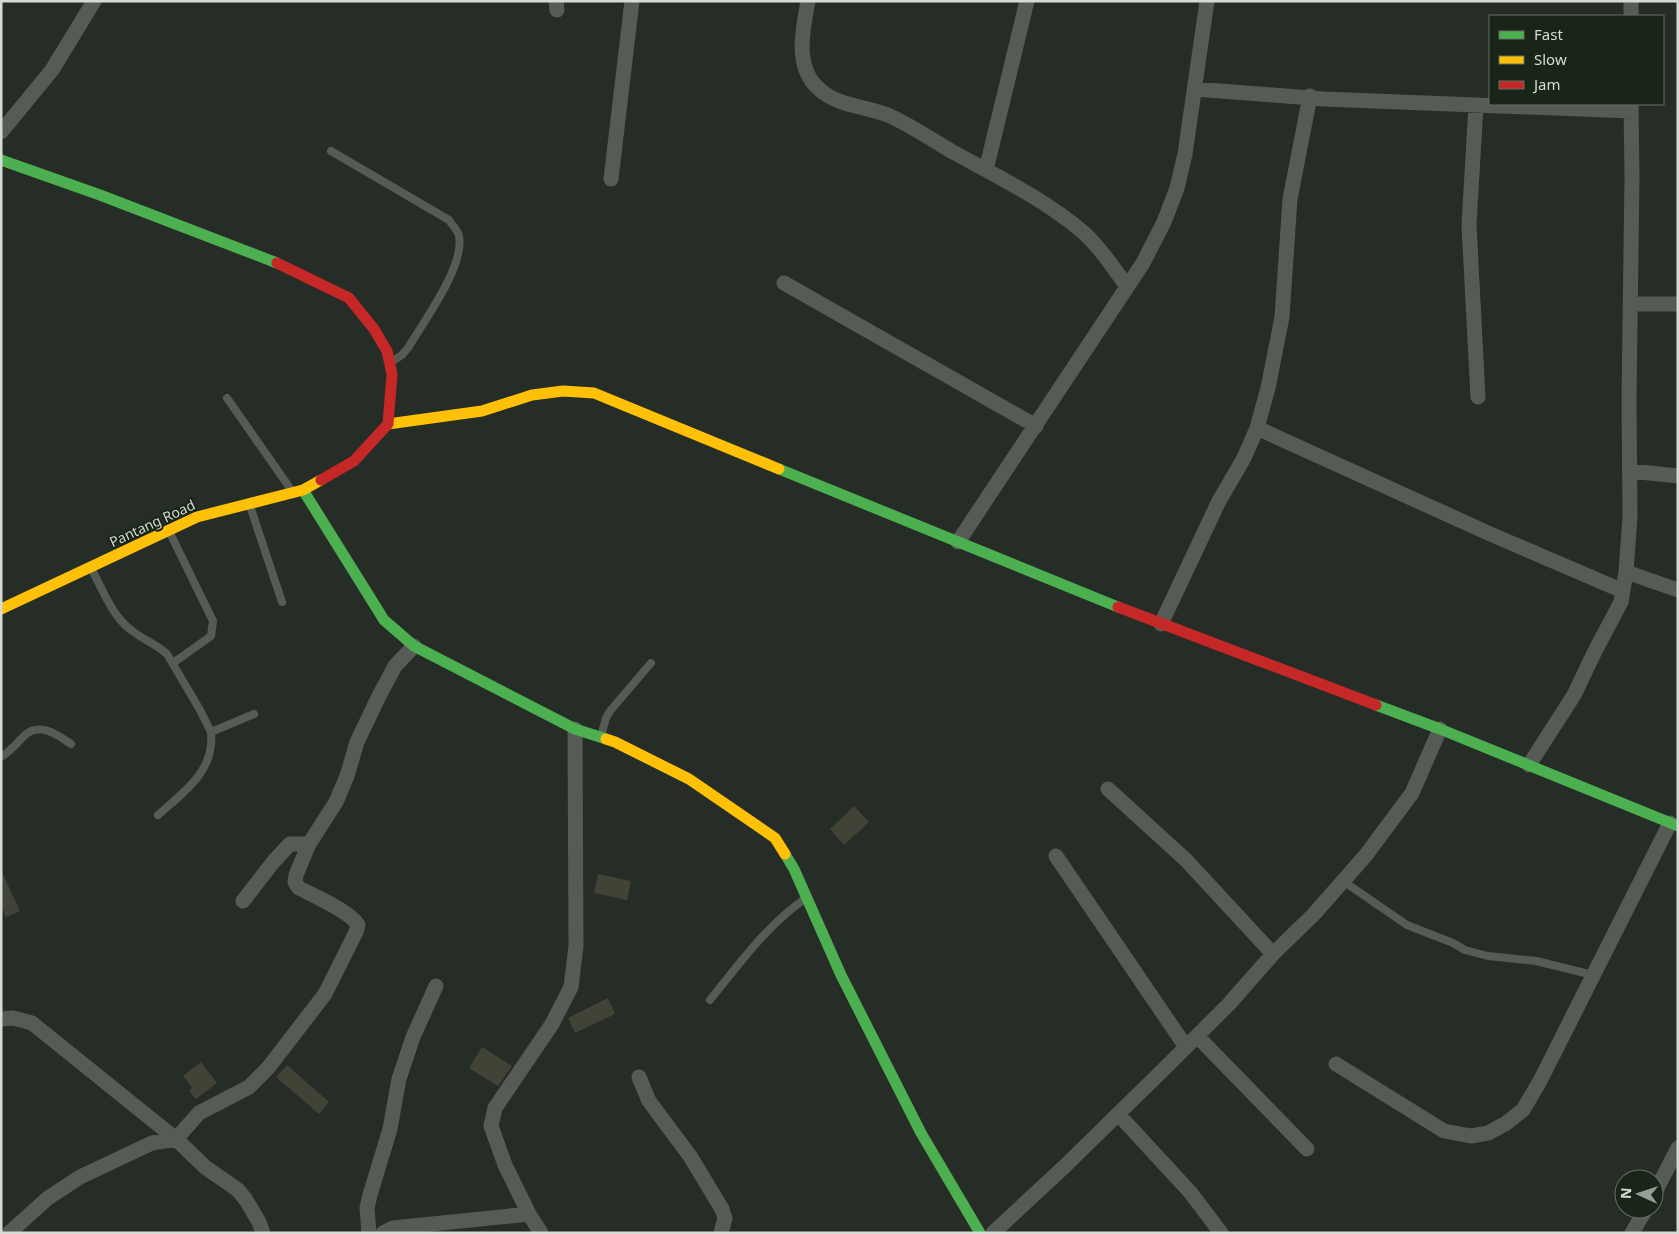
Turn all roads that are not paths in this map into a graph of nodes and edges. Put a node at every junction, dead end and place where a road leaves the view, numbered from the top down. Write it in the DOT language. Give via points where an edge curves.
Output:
graph roads {
  1 [pos="94,1"];
  2 [pos="632,1"];
  3 [pos="808,1"];
  4 [pos="1027,1"];
  5 [pos="1206,1"];
  6 [pos="1631,1"];
  7 [pos="1631,15"];
  8 [pos="1195,89"];
  9 [pos="1310,96"];
  10 [pos="1476,105"];
  11 [pos="1631,108"];
  12 [pos="6,118"];
  13 [pos="1,132"];
  14 [pos="331,151"];
  15 [pos="1,160"];
  16 [pos="986,170"];
  17 [pos="611,179"];
  18 [pos="784,283"];
  19 [pos="1127,286"];
  20 [pos="1630,304"];
  21 [pos="1678,304"];
  22 [pos="389,364"];
  23 [pos="227,398"];
  24 [pos="1478,398"];
  25 [pos="388,424"];
  26 [pos="1036,426"];
  27 [pos="1257,428"];
  28 [pos="1630,471"];
  29 [pos="1678,476"];
  30 [pos="298,491"];
  31 [pos="250,504"];
  32 [pos="169,531"];
  33 [pos="958,542"];
  34 [pos="92,568"];
  35 [pos="1626,572"];
  36 [pos="1678,590"];
  37 [pos="1623,591"];
  38 [pos="282,602"];
  39 [pos="1,609"];
  40 [pos="1161,624"];
  41 [pos="414,646"];
  42 [pos="173,663"];
  43 [pos="652,663"];
  44 [pos="254,714"];
  45 [pos="576,729"];
  46 [pos="1440,730"];
  47 [pos="211,732"];
  48 [pos="600,737"];
  49 [pos="71,744"];
  50 [pos="1,757"];
  51 [pos="1529,765"];
  52 [pos="1108,789"];
  53 [pos="158,815"];
  54 [pos="1674,824"];
  55 [pos="310,844"];
  56 [pos="1056,856"];
  57 [pos="1344,881"];
  58 [pos="807,898"];
  59 [pos="244,901"];
  60 [pos="1272,954"];
  61 [pos="1593,975"];
  62 [pos="436,986"];
  63 [pos="710,1000"];
  64 [pos="1,1019"];
  65 [pos="1191,1041"];
  66 [pos="1336,1064"];
  67 [pos="639,1077"];
  68 [pos="1118,1114"];
  69 [pos="176,1140"];
  70 [pos="1678,1148"];
  71 [pos="1307,1149"];
  72 [pos="1664,1175"];
  73 [pos="530,1214"];
  74 [pos="1640,1219"];
  75 [pos="9,1233"];
  76 [pos="263,1233"];
  77 [pos="369,1233"];
  78 [pos="383,1233"];
  79 [pos="541,1233"];
  80 [pos="721,1233"];
  81 [pos="980,1233"];
  82 [pos="993,1233"];
  83 [pos="1222,1233"];
  84 [pos="1632,1233"];
  1 -- 12 [label="street" via="52,70"];
  2 -- 17 [label="street"];
  3 -- 16 [label="street" via="801,44 806,70 817,88 834,99 888,115"];
  4 -- 16 [label="street"];
  5 -- 8 [label="street"];
  6 -- 7 [label="street"];
  8 -- 9 [label="street"];
  8 -- 19 [label="street" via="1177,188 1164,222"];
  9 -- 10 [label="street"];
  9 -- 27 [label="street" via="1290,199 1282,316"];
  10 -- 11 [label="street"];
  10 -- 24 [label="street" via="1469,225"];
  11 -- 20 [label="street"];
  12 -- 13 [label="street"];
  14 -- 22 [label="lane" via="449,220 459,234 454,272 408,348"];
  15 -- 22 [label="street" via="283,265 348,298 374,329 387,351"];
  16 -- 19 [label="street" via="1050,208 1084,233"];
  18 -- 26 [label="street"];
  19 -- 26 [label="street"];
  20 -- 21 [label="street"];
  20 -- 28 [label="street"];
  22 -- 25 [label="street" via="392,374"];
  23 -- 30 [label="lane"];
  25 -- 30 [label="street, Pantang Road" via="354,461"];
  25 -- 33 [label="street" via="482,411 532,395 563,391 594,393"];
  26 -- 33 [label="street"];
  27 -- 37 [label="street"];
  27 -- 40 [label="street"];
  28 -- 29 [label="street"];
  28 -- 35 [label="street"];
  30 -- 31 [label="street, Pantang Road"];
  30 -- 41 [label="street" via="384,620"];
  31 -- 32 [label="street, Pantang Road" via="197,517"];
  31 -- 38 [label="lane"];
  32 -- 34 [label="street, Pantang Road"];
  32 -- 42 [label="lane" via="213,621 211,636"];
  33 -- 40 [label="street"];
  34 -- 39 [label="street, Pantang Road"];
  34 -- 42 [label="lane" via="119,618 130,630 161,648"];
  35 -- 36 [label="street"];
  35 -- 37 [label="street"];
  37 -- 51 [label="street" via="1621,602 1574,695"];
  40 -- 46 [label="street"];
  41 -- 45 [label="street"];
  41 -- 55 [label="street" via="395,666 378,698 357,742 336,802"];
  42 -- 47 [label="lane"];
  43 -- 48 [label="lane" via="610,711"];
  44 -- 47 [label="lane"];
  45 -- 48 [label="street"];
  45 -- 73 [label="street" via="576,946 571,987 552,1024 495,1108 491,1126 505,1165"];
  46 -- 51 [label="street"];
  46 -- 57 [label="street" via="1412,793"];
  47 -- 53 [label="lane" via="212,749 201,774"];
  48 -- 58 [label="street" via="688,779 775,838"];
  49 -- 50 [label="lane" via="57,734 43,729 33,730"];
  51 -- 54 [label="street"];
  52 -- 60 [label="street" via="1186,860"];
  54 -- 61 [label="street"];
  55 -- 59 [label="street" via="290,844"];
  55 -- 69 [label="street" via="295,882 299,888 355,921 358,925 356,932 325,994 268,1068 249,1087 199,1113"];
  56 -- 65 [label="street"];
  57 -- 60 [label="street"];
  57 -- 61 [label="lane" via="1407,925 1465,950 1536,961"];
  58 -- 63 [label="lane" via="765,933"];
  58 -- 81 [label="street" via="841,975 921,1132"];
  60 -- 65 [label="street" via="1229,1004"];
  61 -- 66 [label="street" via="1523,1110 1488,1133 1471,1136 1444,1131"];
  62 -- 77 [label="street" via="413,1037 399,1079 390,1129 367,1208"];
  64 -- 69 [label="street" via="13,1018 32,1024"];
  65 -- 68 [label="street"];
  65 -- 71 [label="street"];
  67 -- 80 [label="street" via="649,1101 690,1156 722,1209 725,1218"];
  68 -- 82 [label="street"];
  68 -- 83 [label="street" via="1190,1192"];
  69 -- 75 [label="street" via="152,1144 80,1177 48,1198"];
  69 -- 76 [label="street" via="238,1190 251,1207"];
  70 -- 72 [label="street"];
  73 -- 78 [label="street" via="400,1227"];
  73 -- 79 [label="street"];
  74 -- 84 [label="street"];
}
